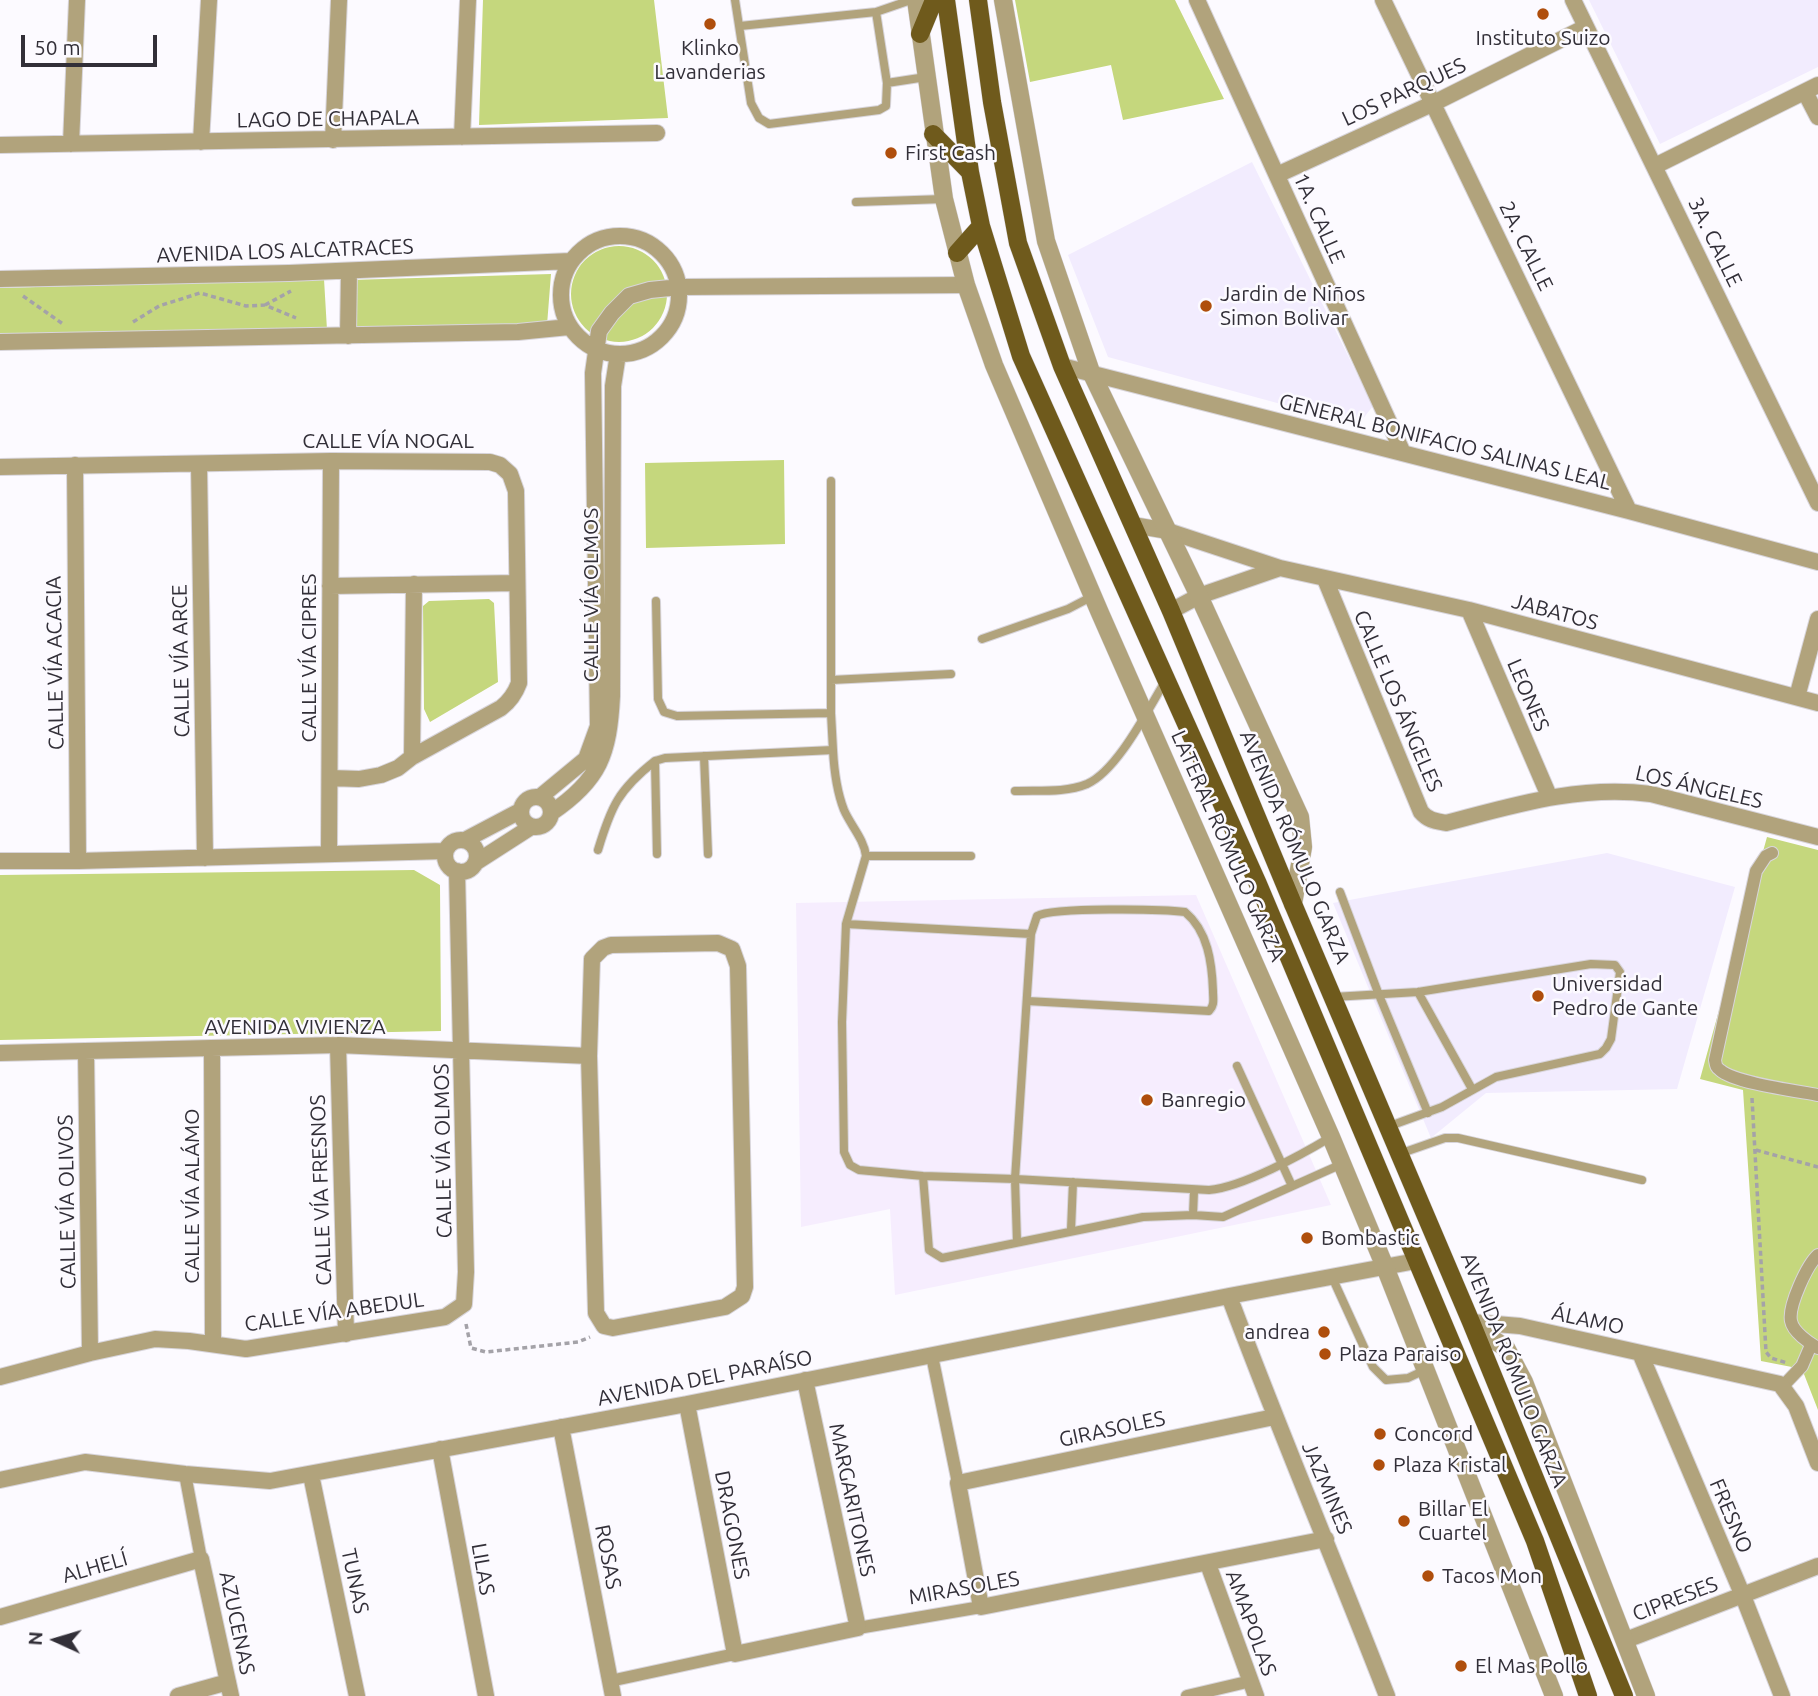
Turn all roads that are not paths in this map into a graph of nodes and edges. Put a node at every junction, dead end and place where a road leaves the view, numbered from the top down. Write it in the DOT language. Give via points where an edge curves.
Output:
graph roads {
  1 [pos="77,0"];
  2 [pos="209,0"];
  3 [pos="339,0"];
  4 [pos="468,0"];
  5 [pos="735,0"];
  6 [pos="913,0"];
  7 [pos="933,0"];
  8 [pos="946,0"];
  9 [pos="978,0"];
  10 [pos="1003,0"];
  11 [pos="1197,0"];
  12 [pos="1383,0"];
  13 [pos="1573,0"];
  14 [pos="876,12"];
  15 [pos="740,26"];
  16 [pos="1586,27"];
  17 [pos="920,34"];
  18 [pos="926,77"];
  19 [pos="887,83"];
  20 [pos="1812,88"];
  21 [pos="1434,103"];
  22 [pos="1818,117"];
  23 [pos="657,133"];
  24 [pos="933,134"];
  25 [pos="462,137"];
  26 [pos="333,140"];
  27 [pos="201,142"];
  28 [pos="71,144"];
  29 [pos="0,145"];
  30 [pos="1654,166"];
  31 [pos="970,172"];
  32 [pos="1277,175"];
  33 [pos="944,199"];
  34 [pos="856,202"];
  35 [pos="981,226"];
  36 [pos="957,253"];
  37 [pos="571,261"];
  38 [pos="349,271"];
  39 [pos="0,279"];
  40 [pos="966,285"];
  41 [pos="680,287"];
  42 [pos="569,327"];
  43 [pos="348,336"];
  44 [pos="0,342"];
  45 [pos="595,349"];
  46 [pos="618,354"];
  47 [pos="1062,366"];
  48 [pos="1091,372"];
  49 [pos="1404,453"];
  50 [pos="331,461"];
  51 [pos="200,464"];
  52 [pos="75,465"];
  53 [pos="0,467"];
  54 [pos="831,481"];
  55 [pos="1818,503"];
  56 [pos="1629,511"];
  57 [pos="1133,525"];
  58 [pos="1168,531"];
  59 [pos="1818,562"];
  60 [pos="1280,568"];
  61 [pos="1325,579"];
  62 [pos="517,583"];
  63 [pos="414,584"];
  64 [pos="330,586"];
  65 [pos="1093,596"];
  66 [pos="1199,596"];
  67 [pos="656,601"];
  68 [pos="1469,610"];
  69 [pos="1171,611"];
  70 [pos="1818,619"];
  71 [pos="982,639"];
  72 [pos="951,674"];
  73 [pos="831,680"];
  74 [pos="1166,680"];
  75 [pos="1797,697"];
  76 [pos="1818,703"];
  77 [pos="831,713"];
  78 [pos="1145,714"];
  79 [pos="833,750"];
  80 [pos="704,756"];
  81 [pos="412,757"];
  82 [pos="655,761"];
  83 [pos="330,778"];
  84 [pos="1016,791"];
  85 [pos="1549,796"];
  86 [pos="540,797"];
  87 [pos="520,811"];
  88 [pos="551,813"];
  89 [pos="1446,823"];
  90 [pos="531,827"];
  91 [pos="1818,837"];
  92 [pos="465,840"];
  93 [pos="598,850"];
  94 [pos="445,851"];
  95 [pos="708,853"];
  96 [pos="1772,853"];
  97 [pos="329,854"];
  98 [pos="657,854"];
  99 [pos="866,856"];
  100 [pos="971,856"];
  101 [pos="205,858"];
  102 [pos="0,861"];
  103 [pos="78,861"];
  104 [pos="475,863"];
  105 [pos="457,872"];
  106 [pos="1340,892"];
  107 [pos="1293,904"];
  108 [pos="846,924"];
  109 [pos="1031,933"];
  110 [pos="1418,992"];
  111 [pos="1379,995"];
  112 [pos="1333,997"];
  113 [pos="1027,1001"];
  114 [pos="338,1045"];
  115 [pos="212,1048"];
  116 [pos="462,1049"];
  117 [pos="86,1051"];
  118 [pos="0,1053"];
  119 [pos="590,1056"];
  120 [pos="1237,1066"];
  121 [pos="1472,1089"];
  122 [pos="1818,1095"];
  123 [pos="1428,1113"];
  124 [pos="1387,1127"];
  125 [pos="1331,1137"];
  126 [pos="1399,1154"];
  127 [pos="1283,1162"];
  128 [pos="1342,1164"];
  129 [pos="923,1176"];
  130 [pos="1015,1179"];
  131 [pos="1642,1181"];
  132 [pos="1073,1182"];
  133 [pos="1292,1186"];
  134 [pos="1194,1191"];
  135 [pos="1193,1215"];
  136 [pos="1071,1230"];
  137 [pos="1017,1242"];
  138 [pos="1818,1255"];
  139 [pos="1416,1261"];
  140 [pos="1385,1268"];
  141 [pos="1332,1277"];
  142 [pos="1229,1296"];
  143 [pos="464,1304"];
  144 [pos="1472,1324"];
  145 [pos="346,1334"];
  146 [pos="214,1344"];
  147 [pos="1815,1347"];
  148 [pos="90,1353"];
  149 [pos="1640,1353"];
  150 [pos="932,1356"];
  151 [pos="1425,1370"];
  152 [pos="0,1377"];
  153 [pos="805,1380"];
  154 [pos="1783,1386"];
  155 [pos="687,1404"];
  156 [pos="1274,1417"];
  157 [pos="561,1427"];
  158 [pos="440,1449"];
  159 [pos="1818,1463"];
  160 [pos="185,1474"];
  161 [pos="311,1475"];
  162 [pos="0,1480"];
  163 [pos="958,1483"];
  164 [pos="1326,1539"];
  165 [pos="201,1559"];
  166 [pos="1208,1564"];
  167 [pos="1818,1566"];
  168 [pos="1743,1596"];
  169 [pos="981,1607"];
  170 [pos="0,1616"];
  171 [pos="858,1628"];
  172 [pos="1626,1640"];
  173 [pos="735,1654"];
  174 [pos="612,1688"];
  175 [pos="230,1689"];
  176 [pos="1253,1689"];
  177 [pos="178,1696"];
  178 [pos="357,1696"];
  179 [pos="486,1696"];
  180 [pos="1186,1696"];
  181 [pos="1387,1696"];
  182 [pos="1554,1696"];
  183 [pos="1588,1696"];
  184 [pos="1624,1696"];
  185 [pos="1646,1696"];
  186 [pos="1782,1696"];
  1 -- 28 [label="street"];
  2 -- 27 [label="street"];
  3 -- 26 [label="street"];
  4 -- 25 [label="street"];
  5 -- 15 [label="lane"];
  6 -- 14 [label="lane"];
  6 -- 17 [label="street, LATERAL RÓMULO GARZA"];
  7 -- 17 [label="main road"];
  8 -- 31 [label="main road"];
  9 -- 47 [label="main road, AVENIDA RÓMULO GARZA" via="1018,243"];
  10 -- 48 [label="street, LATERAL RÓMULO GARZA" via="1046,241"];
  11 -- 32 [label="street, 1A. CALLE"];
  12 -- 21 [label="street, 2A. CALLE"];
  13 -- 16 [label="street, 3A. CALLE"];
  14 -- 15 [label="lane"];
  14 -- 19 [label="lane"];
  15 -- 19 [label="lane" via="751,103 769,124 879,110 886,106"];
  16 -- 21 [label="street, LOS PARQUES"];
  16 -- 30 [label="street, 3A. CALLE"];
  17 -- 18 [label="street, LATERAL RÓMULO GARZA"];
  18 -- 19 [label="lane"];
  18 -- 24 [label="street, LATERAL RÓMULO GARZA"];
  20 -- 22 [label="street"];
  20 -- 30 [label="street"];
  21 -- 32 [label="street, LOS PARQUES"];
  21 -- 56 [label="street, 2A. CALLE"];
  23 -- 25 [label="street, LAGO DE CHAPALA"];
  24 -- 31 [label="main road"];
  24 -- 33 [label="street, LATERAL RÓMULO GARZA"];
  25 -- 26 [label="street, LAGO DE CHAPALA"];
  26 -- 27 [label="street, LAGO DE CHAPALA"];
  27 -- 28 [label="street, LAGO DE CHAPALA"];
  28 -- 29 [label="street, LAGO DE CHAPALA"];
  30 -- 55 [label="street, 3A. CALLE"];
  31 -- 35 [label="main road"];
  32 -- 49 [label="street, 1A. CALLE"];
  33 -- 34 [label="lane"];
  33 -- 36 [label="street, LATERAL RÓMULO GARZA"];
  35 -- 36 [label="main road"];
  35 -- 74 [label="main road" via="1021,356"];
  36 -- 40 [label="street, LATERAL RÓMULO GARZA"];
  37 -- 38 [label="street, AVENIDA LOS ALCATRACES"];
  37 -- 41 [label="street" via="593,241 607,236 636,237 662,252"];
  37 -- 42 [label="street" via="560,300"];
  38 -- 39 [label="street, AVENIDA LOS ALCATRACES"];
  38 -- 43 [label="street"];
  40 -- 41 [label="street"];
  40 -- 65 [label="street, LATERAL RÓMULO GARZA" via="994,365"];
  41 -- 45 [label="street" via="629,296 599,331"];
  41 -- 46 [label="street" via="678,309 662,337 634,353"];
  42 -- 43 [label="street"];
  42 -- 45 [label="street"];
  43 -- 44 [label="street"];
  45 -- 46 [label="street"];
  45 -- 86 [label="street, CALLE VÍA OLMOS" via="598,726 586,760"];
  46 -- 88 [label="street, CALLE VÍA OLMOS" via="613,386 609,739 589,780"];
  47 -- 48 [label="street, GENERAL BONIFACIO SALINAS LEAL"];
  47 -- 57 [label="main road, AVENIDA RÓMULO GARZA"];
  48 -- 49 [label="street, GENERAL BONIFACIO SALINAS LEAL"];
  48 -- 58 [label="street, LATERAL RÓMULO GARZA"];
  49 -- 56 [label="street, GENERAL BONIFACIO SALINAS LEAL"];
  50 -- 51 [label="street, CALLE VÍA NOGAL"];
  50 -- 62 [label="street, CALLE VÍA NOGAL" via="500,465 510,474 516,491"];
  50 -- 64 [label="street, CALLE VÍA CIPRES"];
  51 -- 52 [label="street, CALLE VÍA NOGAL"];
  51 -- 101 [label="street, CALLE VÍA ARCE"];
  52 -- 53 [label="street, CALLE VÍA NOGAL"];
  52 -- 103 [label="street, CALLE VÍA ACACIA"];
  54 -- 73 [label="lane"];
  56 -- 59 [label="street, GENERAL BONIFACIO SALINAS LEAL"];
  57 -- 58 [label="street, JABATOS"];
  57 -- 69 [label="main road, AVENIDA RÓMULO GARZA"];
  58 -- 60 [label="street, JABATOS"];
  58 -- 66 [label="street, LATERAL RÓMULO GARZA"];
  60 -- 61 [label="street, JABATOS"];
  60 -- 66 [label="street"];
  61 -- 68 [label="street, JABATOS"];
  61 -- 89 [label="street, CALLE LOS ÁNGELES" via="1422,812 1433,821"];
  62 -- 63 [label="street"];
  62 -- 81 [label="street, CALLE VÍA NOGAL" via="519,682 511,700"];
  63 -- 64 [label="street"];
  63 -- 81 [label="street"];
  64 -- 83 [label="street, CALLE VÍA CIPRES"];
  65 -- 71 [label="lane"];
  65 -- 78 [label="street, LATERAL RÓMULO GARZA"];
  66 -- 69 [label="street"];
  66 -- 107 [label="street, LATERAL RÓMULO GARZA" via="1300,817 1303,847"];
  67 -- 77 [label="lane" via="658,699 664,712 677,716"];
  68 -- 75 [label="street, JABATOS"];
  68 -- 85 [label="street, LEONES"];
  69 -- 107 [label="main road, AVENIDA RÓMULO GARZA"];
  70 -- 75 [label="street"];
  72 -- 73 [label="lane"];
  73 -- 77 [label="lane"];
  74 -- 78 [label="lane"];
  74 -- 139 [label="main road" via="1247,859"];
  75 -- 76 [label="street, JABATOS"];
  77 -- 79 [label="lane"];
  78 -- 84 [label="lane" via="1110,766 1086,784"];
  78 -- 125 [label="street, LATERAL RÓMULO GARZA"];
  79 -- 80 [label="lane"];
  79 -- 99 [label="lane" via="839,793"];
  80 -- 82 [label="lane"];
  80 -- 95 [label="lane"];
  81 -- 83 [label="street, CALLE VÍA NOGAL" via="381,775"];
  82 -- 93 [label="lane" via="624,789 610,811"];
  82 -- 98 [label="lane"];
  83 -- 97 [label="street, CALLE VÍA CIPRES"];
  85 -- 89 [label="street, LOS ÁNGELES"];
  85 -- 91 [label="street, LOS ÁNGELES" via="1614,791 1651,794"];
  86 -- 87 [label="street" via="525,801"];
  86 -- 88 [label="street"];
  87 -- 90 [label="street"];
  87 -- 92 [label="street"];
  88 -- 90 [label="street" via="547,824"];
  90 -- 104 [label="street"];
  92 -- 94 [label="street" via="453,841"];
  92 -- 104 [label="street" via="476,849"];
  94 -- 97 [label="street"];
  94 -- 105 [label="street" via="446,862"];
  96 -- 122 [label="street" via="1756,871 1715,1060 1723,1073"];
  97 -- 101 [label="street"];
  99 -- 100 [label="lane"];
  99 -- 108 [label="lane"];
  101 -- 103 [label="street"];
  102 -- 103 [label="street"];
  104 -- 105 [label="street"];
  105 -- 116 [label="street, CALLE VÍA OLMOS"];
  106 -- 111 [label="lane"];
  107 -- 112 [label="main road, AVENIDA RÓMULO GARZA"];
  108 -- 109 [label="lane"];
  108 -- 129 [label="lane" via="842,1022 845,1159 859,1170"];
  109 -- 113 [label="lane"];
  109 -- 113 [label="lane" via="1037,916 1053,911 1185,912 1195,921 1210,956 1213,1005 1206,1012"];
  110 -- 111 [label="lane"];
  110 -- 121 [label="lane"];
  110 -- 121 [label="lane" via="1579,965 1619,968 1611,1039 1600,1054 1496,1077"];
  111 -- 112 [label="lane"];
  111 -- 123 [label="lane"];
  112 -- 124 [label="main road, AVENIDA RÓMULO GARZA"];
  113 -- 130 [label="lane"];
  114 -- 115 [label="street, AVENIDA VIVIENZA"];
  114 -- 116 [label="street, AVENIDA VIVIENZA"];
  114 -- 145 [label="street, CALLE VÍA FRESNOS"];
  115 -- 117 [label="street, AVENIDA VIVIENZA"];
  115 -- 146 [label="street, CALLE VÍA ALÁMO"];
  116 -- 119 [label="street, AVENIDA VIVIENZA"];
  116 -- 143 [label="street, CALLE VÍA OLMOS"];
  117 -- 118 [label="street, AVENIDA VIVIENZA"];
  117 -- 148 [label="street, CALLE VÍA OLIVOS"];
  119 -- 119 [label="street" via="596,1313 604,1326 613,1328 725,1307 742,1296 746,1279 738,966 732,949 718,943 611,945 596,953 591,967"];
  120 -- 127 [label="lane"];
  121 -- 123 [label="lane"];
  123 -- 124 [label="lane"];
  124 -- 126 [label="main road, AVENIDA RÓMULO GARZA"];
  125 -- 127 [label="lane"];
  125 -- 128 [label="street, LATERAL RÓMULO GARZA"];
  126 -- 131 [label="lane" via="1445,1138 1458,1139"];
  126 -- 144 [label="main road, AVENIDA RÓMULO GARZA"];
  127 -- 133 [label="lane"];
  127 -- 134 [label="lane" via="1232,1186"];
  128 -- 133 [label="lane"];
  128 -- 140 [label="street, LATERAL RÓMULO GARZA"];
  129 -- 130 [label="lane"];
  129 -- 137 [label="lane" via="927,1244 933,1254 951,1257"];
  130 -- 132 [label="lane"];
  130 -- 137 [label="lane"];
  132 -- 134 [label="lane"];
  132 -- 136 [label="lane"];
  133 -- 135 [label="lane" via="1223,1217"];
  134 -- 135 [label="lane"];
  135 -- 136 [label="lane" via="1143,1217"];
  136 -- 137 [label="lane"];
  138 -- 147 [label="street" via="1809,1265 1791,1313 1795,1330"];
  139 -- 140 [label="street, AVENIDA DEL PARAÍSO"];
  139 -- 183 [label="main road" via="1535,1541"];
  140 -- 141 [label="street, AVENIDA DEL PARAÍSO"];
  140 -- 151 [label="street, LATERAL RÓMULO GARZA"];
  141 -- 142 [label="street, AVENIDA DEL PARAÍSO"];
  141 -- 151 [label="lane" via="1373,1367 1386,1380 1408,1378"];
  142 -- 150 [label="street, AVENIDA DEL PARAÍSO"];
  142 -- 156 [label="street, JAZMINES"];
  143 -- 145 [label="street, CALLE VÍA ABEDUL" via="445,1317"];
  144 -- 149 [label="street, ÁLAMO" via="1501,1323"];
  144 -- 172 [label="street" via="1510,1354"];
  144 -- 184 [label="main road, AVENIDA RÓMULO GARZA"];
  145 -- 146 [label="street, CALLE VÍA ABEDUL" via="246,1349"];
  146 -- 148 [label="street, CALLE VÍA ABEDUL" via="155,1339"];
  147 -- 154 [label="street"];
  148 -- 152 [label="street, CALLE VÍA ABEDUL"];
  149 -- 154 [label="street, ÁLAMO"];
  149 -- 168 [label="street, FRESNO"];
  150 -- 153 [label="street, AVENIDA DEL PARAÍSO"];
  150 -- 163 [label="street"];
  151 -- 182 [label="street, LATERAL RÓMULO GARZA"];
  153 -- 155 [label="street, AVENIDA DEL PARAÍSO"];
  153 -- 171 [label="street, MARGARITONES"];
  154 -- 159 [label="street" via="1796,1406"];
  155 -- 157 [label="street, AVENIDA DEL PARAÍSO"];
  155 -- 173 [label="street, DRAGONES"];
  156 -- 163 [label="street, GIRASOLES"];
  156 -- 164 [label="street, JAZMINES"];
  157 -- 158 [label="street, AVENIDA DEL PARAÍSO"];
  157 -- 174 [label="street, ROSAS"];
  158 -- 161 [label="street, AVENIDA DEL PARAÍSO"];
  158 -- 179 [label="street, LILAS"];
  160 -- 161 [label="street, AVENIDA DEL PARAÍSO" via="270,1481"];
  160 -- 162 [label="street, AVENIDA DEL PARAÍSO" via="85,1462"];
  160 -- 165 [label="street"];
  161 -- 178 [label="street, TUNAS"];
  163 -- 169 [label="street"];
  164 -- 166 [label="street, MIRASOLES"];
  164 -- 181 [label="street, JAZMINES"];
  165 -- 170 [label="street, ALHELÍ"];
  165 -- 175 [label="street, AZUCENAS"];
  166 -- 169 [label="street, MIRASOLES"];
  166 -- 176 [label="street, AMAPOLAS"];
  167 -- 168 [label="street, CIPRESES"];
  168 -- 172 [label="street, CIPRESES"];
  168 -- 186 [label="street, FRESNO"];
  169 -- 171 [label="street, MIRASOLES"];
  171 -- 173 [label="street, MIRASOLES"];
  172 -- 185 [label="street"];
  173 -- 174 [label="street, MIRASOLES"];
  175 -- 177 [label="street"];
  176 -- 180 [label="street"];
}
